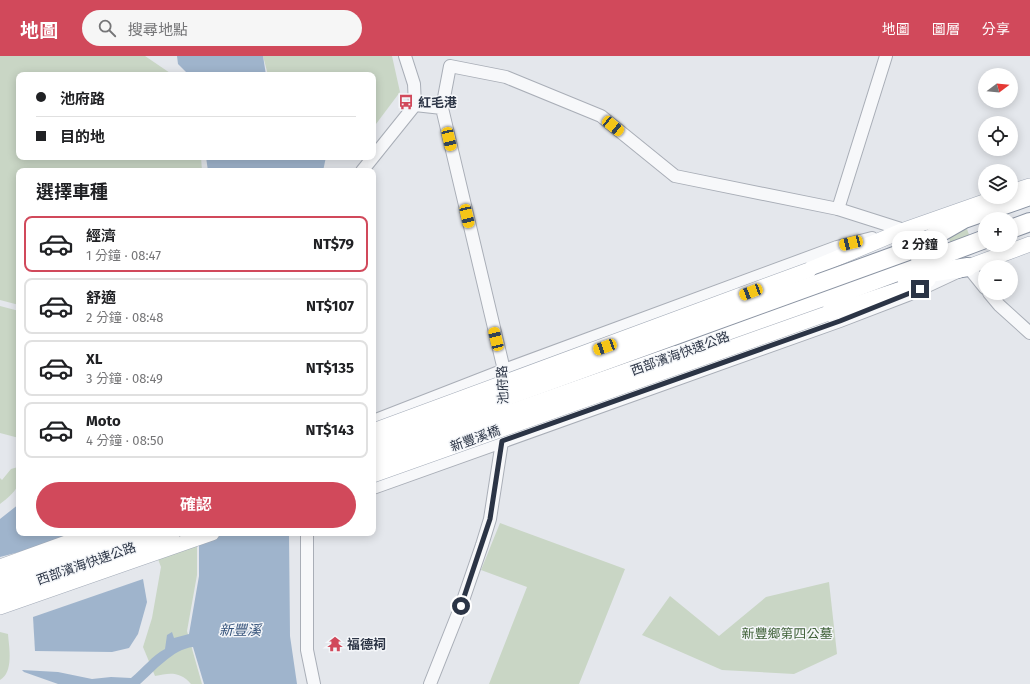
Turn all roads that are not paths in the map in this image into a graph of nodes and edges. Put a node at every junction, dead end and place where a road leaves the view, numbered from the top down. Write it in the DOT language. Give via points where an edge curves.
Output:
graph roads {
  1 [pos="405,56"];
  2 [pos="886,56"];
  3 [pos="415,104"];
  4 [pos="442,108"];
  5 [pos="376,153"];
  6 [pos="371,160"];
  7 [pos="364,168"];
  8 [pos="1030,186"];
  9 [pos="1018,190"];
  10 [pos="1030,196"];
  11 [pos="978,204"];
  12 [pos="1030,206"];
  13 [pos="838,209"];
  14 [pos="1013,212"];
  15 [pos="1030,222"];
  16 [pos="978,225"];
  17 [pos="1018,226"];
  18 [pos="904,230"];
  19 [pos="978,241"];
  20 [pos="1030,244"];
  21 [pos="908,250"];
  22 [pos="968,267"];
  23 [pos="978,279"];
  24 [pos="995,300"];
  25 [pos="1030,333"];
  26 [pos="676,355"];
  27 [pos="504,370"];
  28 [pos="376,420"];
  29 [pos="376,431"];
  30 [pos="502,441"];
  31 [pos="376,444"];
  32 [pos="376,461"];
  33 [pos="376,474"];
  34 [pos="376,487"];
  35 [pos="86,536"];
  36 [pos="120,536"];
  37 [pos="162,536"];
  38 [pos="203,536"];
  39 [pos="307,536"];
  40 [pos="0,567"];
  41 [pos="0,579"];
  42 [pos="0,593"];
  43 [pos="0,607"];
  44 [pos="314,684"];
  45 [pos="430,684"];
  1 -- 3 [label="street" via="414,84"];
  2 -- 13 [label="street"];
  3 -- 4 [label="street"];
  3 -- 5 [label="street"];
  4 -- 13 [label="street" via="450,66 506,77 601,116 675,176"];
  4 -- 27 [label="street, 池府路"];
  6 -- 7 [label="street"];
  8 -- 9 [label="main road"];
  10 -- 21 [label="highway" via="964,219"];
  11 -- 18 [label="main road"];
  12 -- 14 [label="highway"];
  13 -- 18 [label="street"];
  15 -- 17 [label="highway"];
  16 -- 21 [label="highway, 西部濱海快速公路"];
  18 -- 27 [label="street" via="837,247"];
  18 -- 29 [label="main road, bridge" via="809,270"];
  19 -- 26 [label="highway, 西部濱海快速公路"];
  20 -- 22 [label="main road, 新豐溪橋"];
  21 -- 31 [label="highway, 西部濱海快速公路, bridge"];
  22 -- 23 [label="street"];
  22 -- 26 [label="highway" via="916,275 767,327"];
  22 -- 30 [label="street" via="908,295 840,321"];
  22 -- 33 [label="main road, 新豐溪橋, bridge" via="826,314"];
  24 -- 25 [label="street"];
  26 -- 32 [label="highway, 西部濱海快速公路, bridge"];
  27 -- 28 [label="street"];
  27 -- 30 [label="street, 池府路"];
  30 -- 34 [label="street"];
  30 -- 45 [label="street, 池府路" via="490,519 461,606"];
  35 -- 40 [label="main road"];
  36 -- 41 [label="highway, 西部濱海快速公路"];
  37 -- 42 [label="highway, 西部濱海快速公路"];
  38 -- 43 [label="main road"];
  39 -- 44 [label="street" via="307,650"];
}
